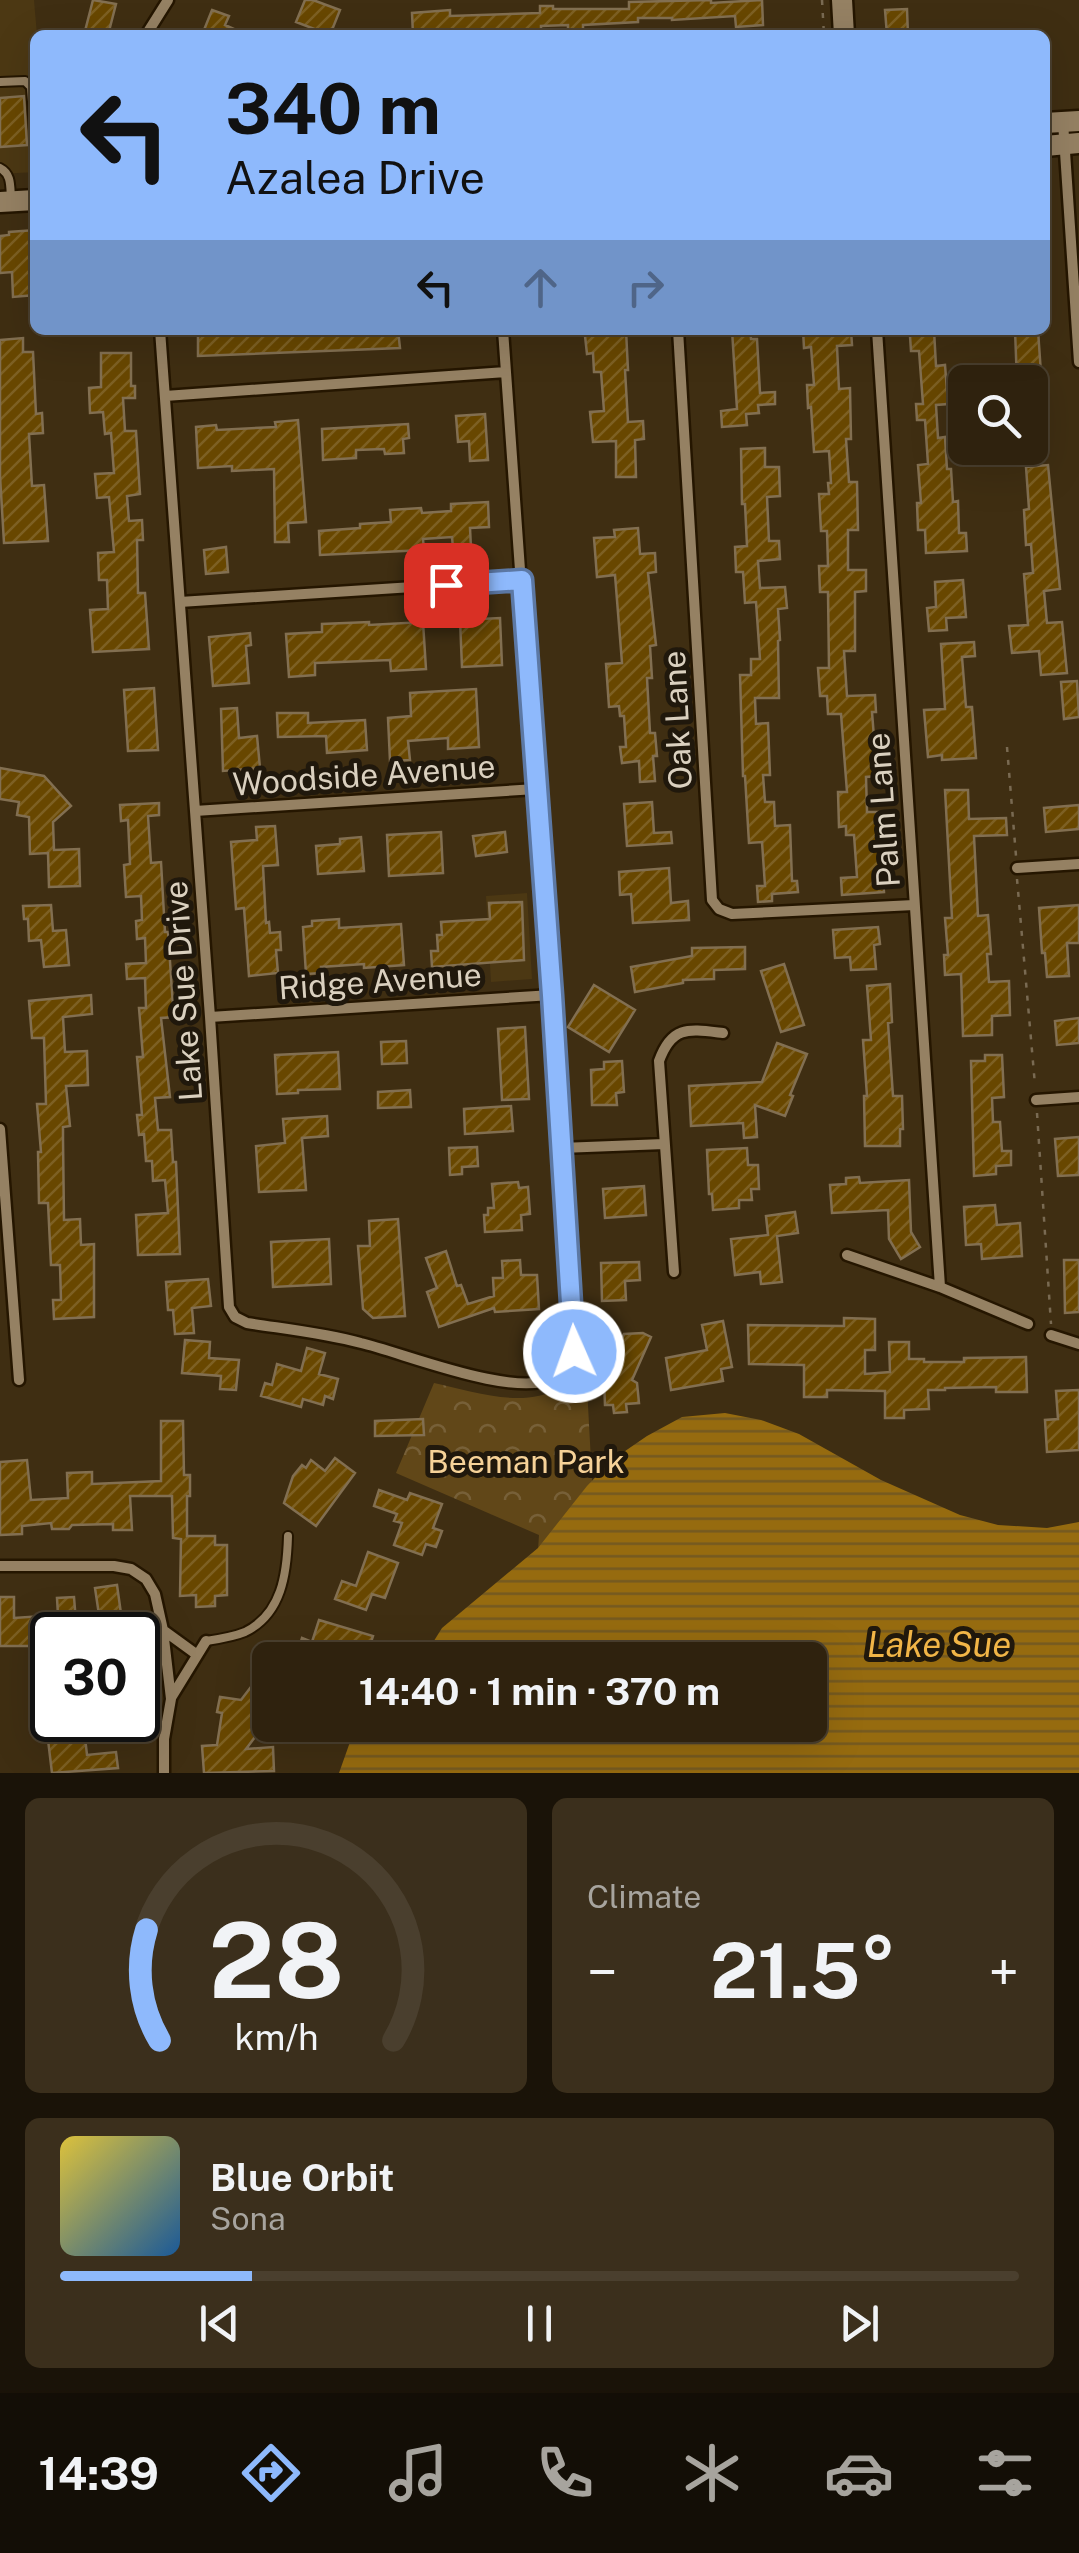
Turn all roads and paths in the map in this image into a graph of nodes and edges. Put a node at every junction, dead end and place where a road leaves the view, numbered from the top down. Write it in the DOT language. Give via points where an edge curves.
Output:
graph roads {
  1 [pos="168,0"];
  2 [pos="822,0"];
  3 [pos="842,0"];
  4 [pos="149,30"];
  5 [pos="824,30"];
  6 [pos="844,30"];
  7 [pos="0,82"];
  8 [pos="30,86"];
  9 [pos="1062,122"];
  10 [pos="1063,144"];
  11 [pos="0,168"];
  12 [pos="6,202"];
  13 [pos="1075,251"];
  14 [pos="160,335"];
  15 [pos="503,335"];
  16 [pos="678,335"];
  17 [pos="877,335"];
  18 [pos="1079,362"];
  19 [pos="506,372"];
  20 [pos="165,396"];
  21 [pos="522,580"];
  22 [pos="180,602"];
  23 [pos="1007,748"];
  24 [pos="536,789"];
  25 [pos="195,811"];
  26 [pos="1079,864"];
  27 [pos="1016,868"];
  28 [pos="914,905"];
  29 [pos="552,995"];
  30 [pos="210,1017"];
  31 [pos="722,1033"];
  32 [pos="1079,1096"];
  33 [pos="1036,1100"];
  34 [pos="0,1128"];
  35 [pos="664,1144"];
  36 [pos="561,1148"];
  37 [pos="3,1223"];
  38 [pos="847,1255"];
  39 [pos="674,1272"];
  40 [pos="940,1287"];
  41 [pos="1028,1324"];
  42 [pos="1051,1334"];
  43 [pos="1079,1344"];
  44 [pos="19,1380"];
  45 [pos="288,1536"];
  46 [pos="0,1566"];
  47 [pos="163,1630"];
  48 [pos="206,1641"];
  49 [pos="196,1654"];
  50 [pos="171,1698"];
  51 [pos="164,1773"];
  1 -- 4 [label="street"];
  2 -- 5 [label="path"];
  3 -- 6 [label="street"];
  7 -- 8 [label="lane"];
  9 -- 10 [label="street"];
  10 -- 13 [label="street"];
  11 -- 12 [label="lane" via="10,178"];
  13 -- 18 [label="street"];
  14 -- 20 [label="street, Lake Sue Drive"];
  15 -- 19 [label="street"];
  16 -- 28 [label="street, Oak Lane" via="712,900 732,914"];
  17 -- 28 [label="street, Palm Lane"];
  19 -- 20 [label="street"];
  19 -- 21 [label="street"];
  20 -- 22 [label="street, Lake Sue Drive"];
  21 -- 22 [label="street"];
  21 -- 24 [label="street"];
  22 -- 25 [label="street, Lake Sue Drive"];
  23 -- 27 [label="path"];
  24 -- 25 [label="street, Woodside Avenue"];
  24 -- 29 [label="street"];
  25 -- 30 [label="street, Lake Sue Drive"];
  26 -- 27 [label="street"];
  27 -- 33 [label="path"];
  28 -- 40 [label="street, Palm Lane"];
  29 -- 30 [label="street, Ridge Avenue"];
  29 -- 36 [label="street"];
  30 -- 36 [label="street, Lake Sue Drive" via="228,1307 247,1323 363,1343 442,1369 518,1383 556,1377 574,1352"];
  31 -- 35 [label="street" via="694,1030 665,1044 659,1061"];
  32 -- 33 [label="street"];
  33 -- 42 [label="path"];
  34 -- 37 [label="street"];
  35 -- 36 [label="street"];
  35 -- 39 [label="street"];
  37 -- 44 [label="street"];
  38 -- 40 [label="street"];
  40 -- 41 [label="street"];
  42 -- 43 [label="street"];
  45 -- 48 [label="lane" via="286,1576 265,1618 245,1632"];
  46 -- 47 [label="street" via="131,1569 155,1594"];
  47 -- 49 [label="street"];
  47 -- 50 [label="street"];
  48 -- 49 [label="street"];
  49 -- 50 [label="street"];
  50 -- 51 [label="street"];
}
